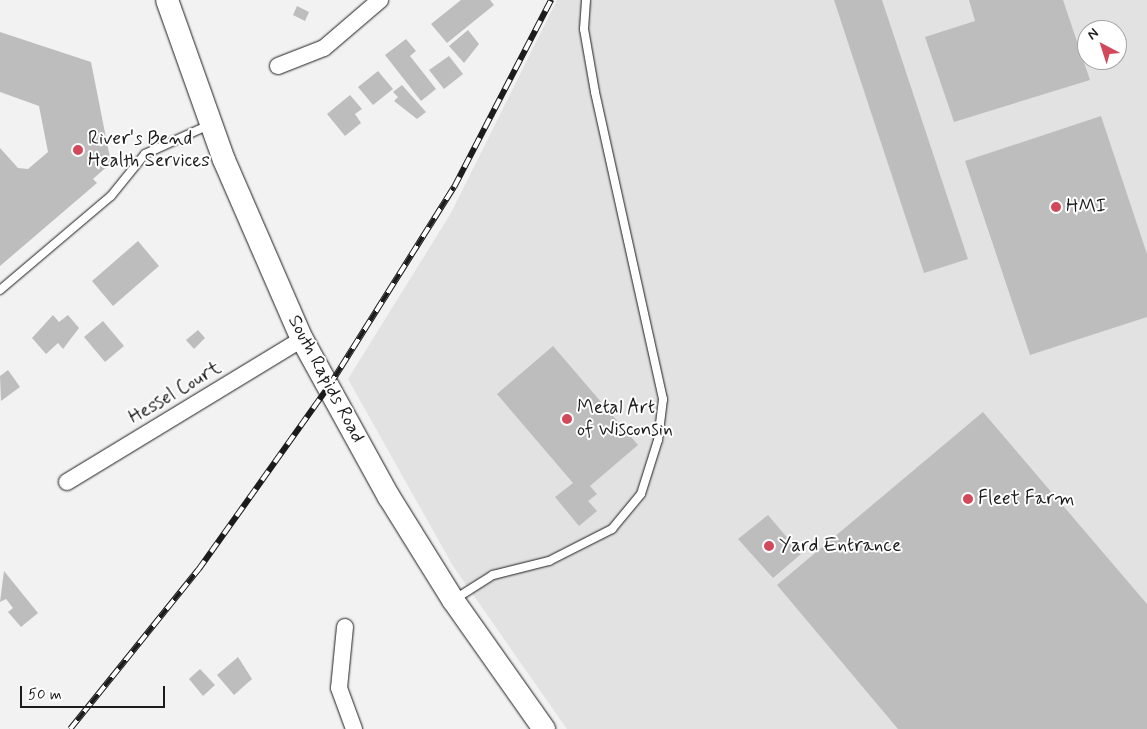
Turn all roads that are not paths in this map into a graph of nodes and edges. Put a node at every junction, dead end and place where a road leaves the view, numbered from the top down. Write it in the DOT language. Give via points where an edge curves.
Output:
graph roads {
  1 [pos="167,0"];
  2 [pos="380,0"];
  3 [pos="586,0"];
  4 [pos="278,66"];
  5 [pos="210,124"];
  6 [pos="0,290"];
  7 [pos="302,339"];
  8 [pos="68,482"];
  9 [pos="453,600"];
  10 [pos="345,626"];
  11 [pos="354,729"];
  12 [pos="544,729"];
  1 -- 5 [label="main road, South Rapids Road"];
  2 -- 4 [label="street" via="324,48"];
  3 -- 9 [label="lane" via="584,29 595,92 663,399 658,440 641,494 612,529 550,560 494,575"];
  5 -- 6 [label="lane" via="145,154 111,196"];
  5 -- 7 [label="main road, South Rapids Road"];
  7 -- 8 [label="street, Hessel Court"];
  7 -- 9 [label="main road, South Rapids Road" via="390,497"];
  9 -- 12 [label="main road, South Rapids Road"];
  10 -- 11 [label="street" via="339,688"];
}
